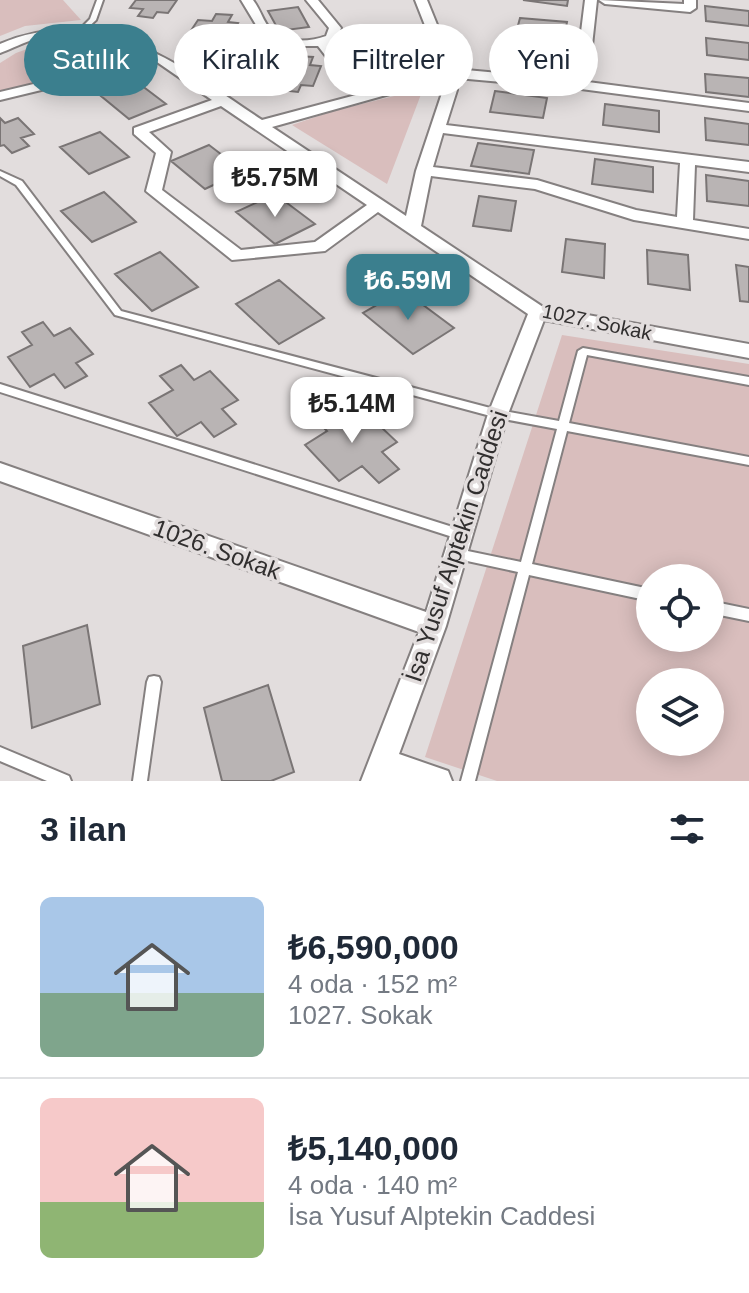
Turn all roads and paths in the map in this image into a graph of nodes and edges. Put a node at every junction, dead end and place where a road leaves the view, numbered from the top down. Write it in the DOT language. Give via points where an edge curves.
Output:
graph roads {
  1 [pos="100,0"];
  2 [pos="247,0"];
  3 [pos="312,0"];
  4 [pos="421,0"];
  5 [pos="591,0"];
  6 [pos="605,0"];
  7 [pos="690,0"];
  8 [pos="89,24"];
  9 [pos="431,24"];
  10 [pos="588,24"];
  11 [pos="24,39"];
  12 [pos="322,43"];
  13 [pos="324,45"];
  14 [pos="0,49"];
  15 [pos="159,58"];
  16 [pos="598,87"];
  17 [pos="0,96"];
  18 [pos="361,96"];
  19 [pos="448,96"];
  20 [pos="221,101"];
  21 [pos="749,107"];
  22 [pos="258,126"];
  23 [pos="437,128"];
  24 [pos="688,161"];
  25 [pos="749,167"];
  26 [pos="424,171"];
  27 [pos="0,173"];
  28 [pos="376,206"];
  29 [pos="685,225"];
  30 [pos="412,229"];
  31 [pos="749,234"];
  32 [pos="538,312"];
  33 [pos="749,351"];
  34 [pos="749,381"];
  35 [pos="0,388"];
  36 [pos="498,414"];
  37 [pos="563,424"];
  38 [pos="749,461"];
  39 [pos="0,472"];
  40 [pos="460,545"];
  41 [pos="523,569"];
  42 [pos="636,592"];
  43 [pos="724,610"];
  44 [pos="749,615"];
  45 [pos="434,626"];
  46 [pos="154,682"];
  47 [pos="0,754"];
  48 [pos="379,772"];
  49 [pos="64,781"];
  50 [pos="140,781"];
  51 [pos="438,781"];
  52 [pos="468,781"];
  1 -- 8 [label="lane"];
  2 -- 12 [label="street" via="272,38"];
  3 -- 12 [label="street" via="335,28 332,38"];
  4 -- 9 [label="street"];
  5 -- 10 [label="street"];
  6 -- 7 [label="street" via="690,8"];
  11 -- 14 [label="street, 1027. Sokak"];
  12 -- 13 [label="street"];
  15 -- 17 [label="street"];
  15 -- 20 [label="street, 1027. Sokak"];
  16 -- 21 [label="street"];
  18 -- 22 [label="street"];
  19 -- 23 [label="street"];
  20 -- 22 [label="street, 1027. Sokak"];
  20 -- 28 [label="street" via="139,131 164,152 154,191 238,256 319,247"];
  22 -- 28 [label="street, 1027. Sokak"];
  23 -- 24 [label="street"];
  23 -- 26 [label="street"];
  24 -- 25 [label="street"];
  24 -- 29 [label="street"];
  26 -- 29 [label="street" via="537,185"];
  26 -- 30 [label="street"];
  27 -- 36 [label="lane" via="19,183 118,313"];
  28 -- 30 [label="street, 1027. Sokak"];
  29 -- 31 [label="street"];
  30 -- 32 [label="street, 1027. Sokak"];
  32 -- 33 [label="street, 1027. Sokak"];
  32 -- 36 [label="street, İsa Yusuf Alptekin Caddesi"];
  34 -- 37 [label="lane" via="583,351"];
  35 -- 40 [label="lane"];
  36 -- 37 [label="lane"];
  36 -- 40 [label="street, İsa Yusuf Alptekin Caddesi"];
  37 -- 38 [label="lane"];
  37 -- 41 [label="lane"];
  39 -- 45 [label="street, 1026. Sokak"];
  40 -- 41 [label="lane"];
  40 -- 45 [label="street, İsa Yusuf Alptekin Caddesi"];
  41 -- 42 [label="lane"];
  41 -- 52 [label="lane"];
  43 -- 44 [label="lane"];
  45 -- 48 [label="street, İsa Yusuf Alptekin Caddesi"];
  46 -- 50 [label="lane"];
  47 -- 49 [label="lane"];
  48 -- 51 [label="street"];
}
